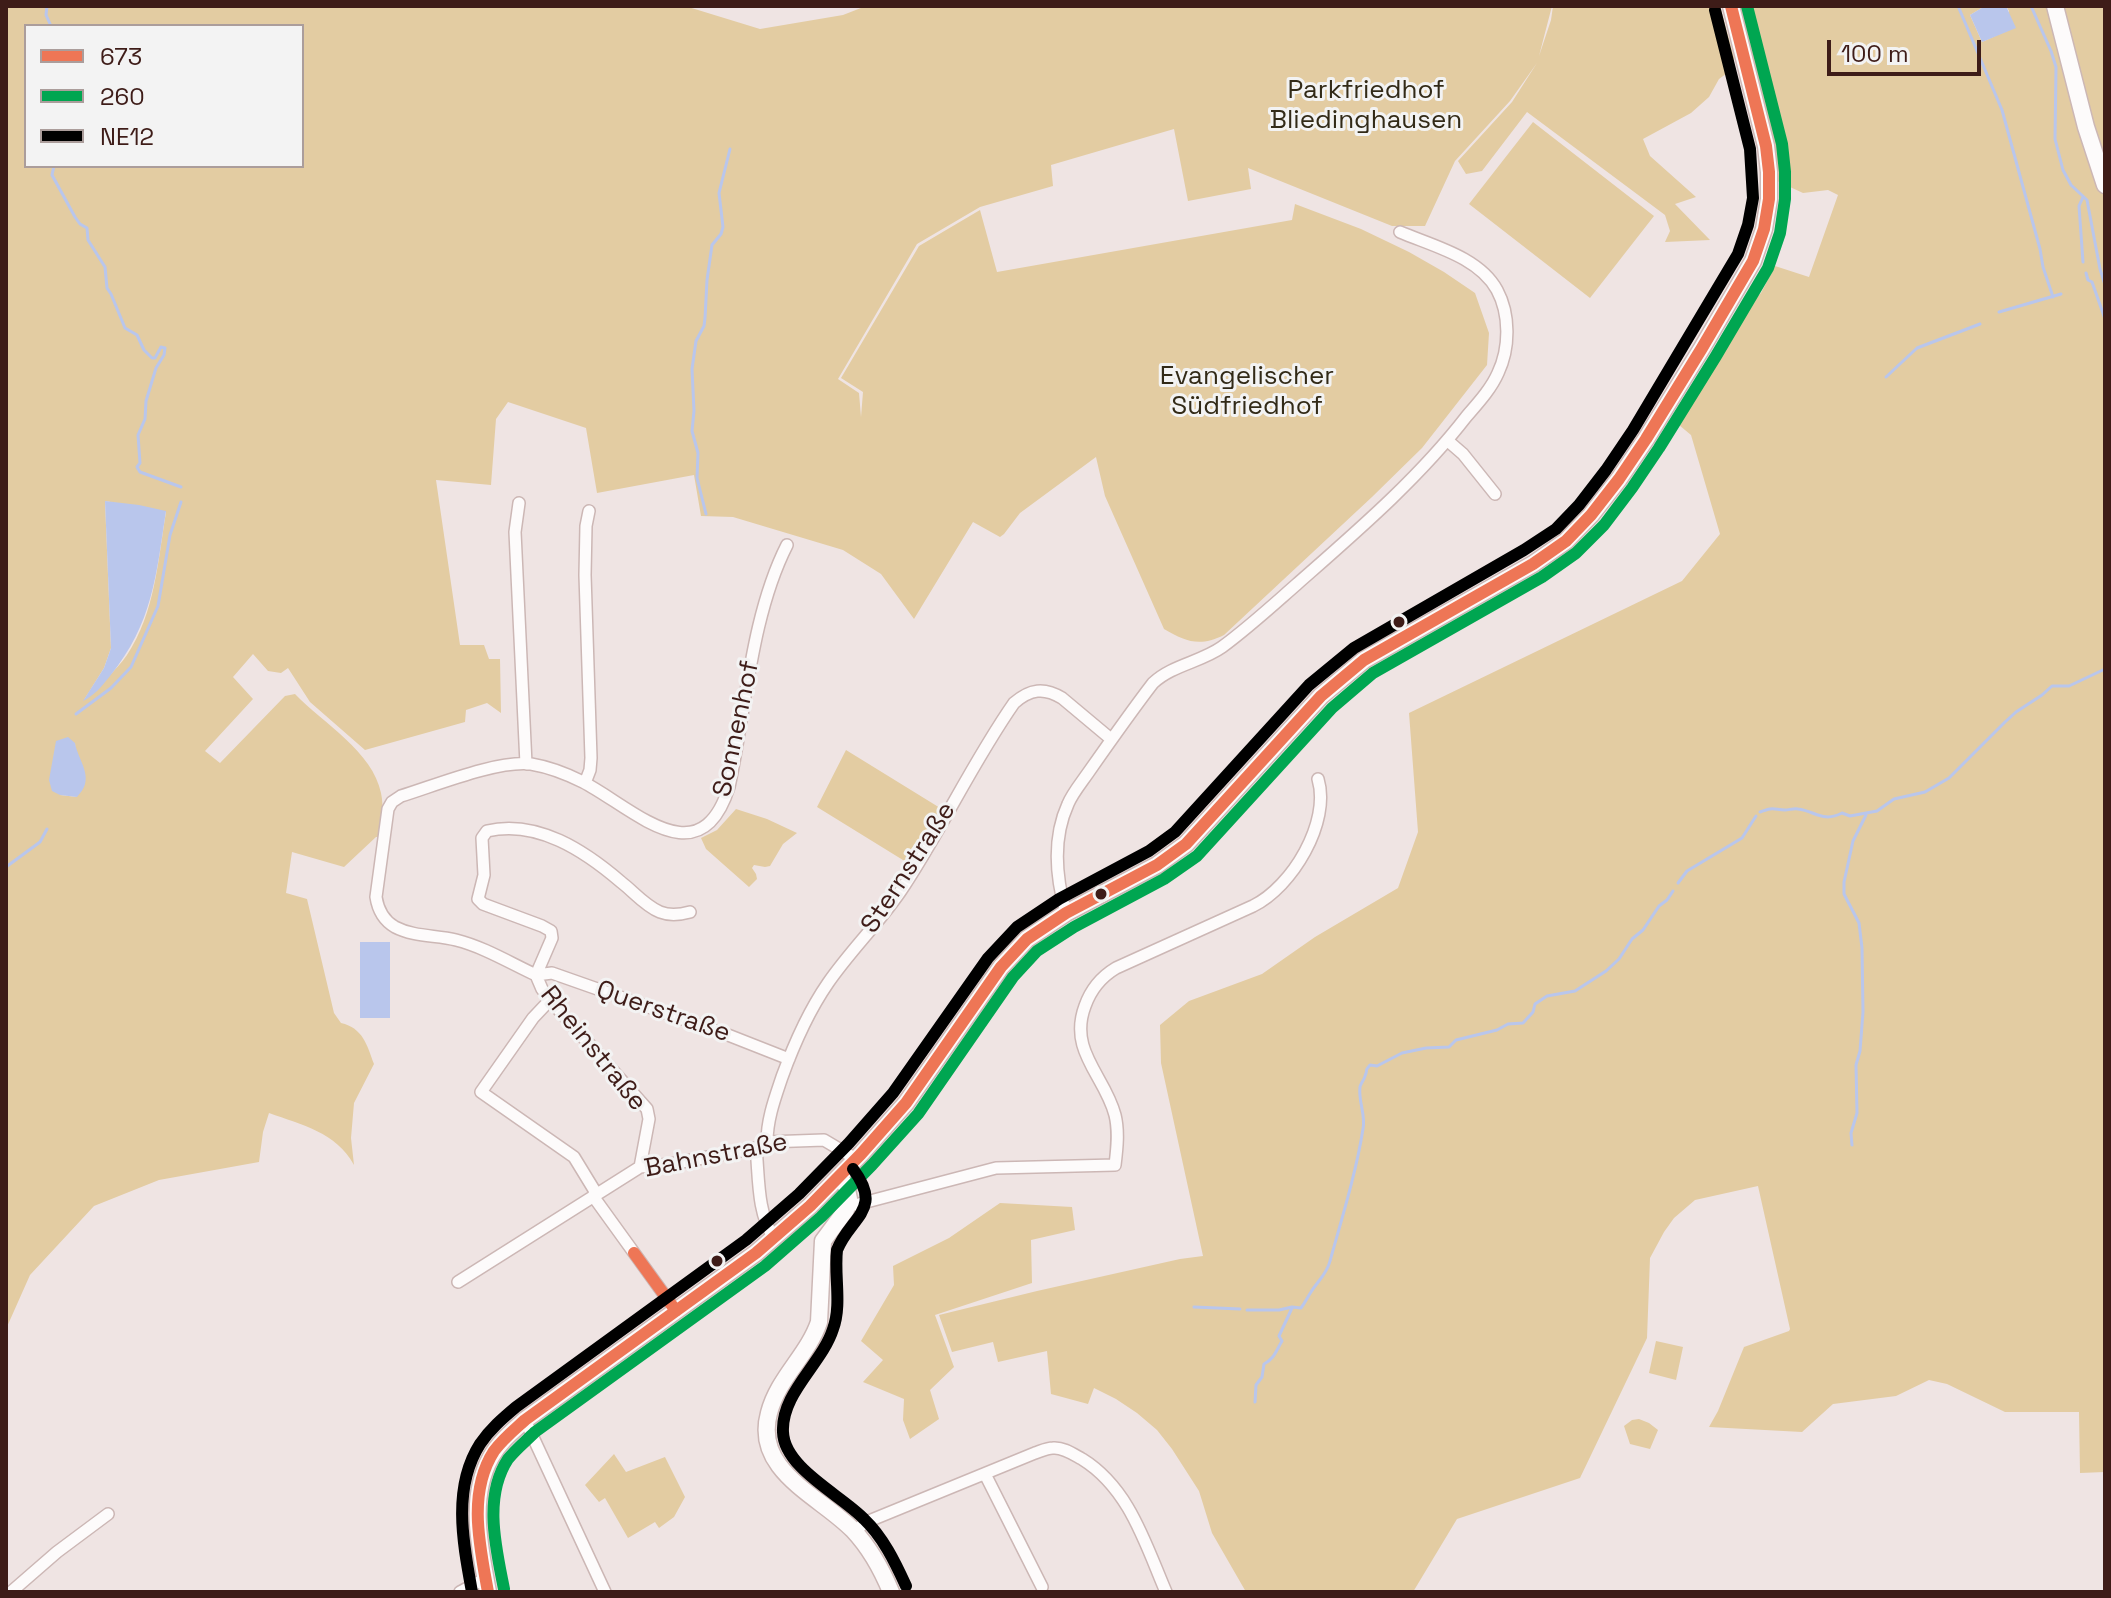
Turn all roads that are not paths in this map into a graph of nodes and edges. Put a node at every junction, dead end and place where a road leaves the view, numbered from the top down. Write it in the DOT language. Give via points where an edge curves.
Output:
graph roads {
  1 [pos="1731,6"];
  2 [pos="2055,6"];
  3 [pos="2105,185"];
  4 [pos="1400,232"];
  5 [pos="1448,441"];
  6 [pos="1495,494"];
  7 [pos="519,503"];
  8 [pos="589,511"];
  9 [pos="787,545"];
  10 [pos="1111,739"];
  11 [pos="526,764"];
  12 [pos="1318,779"];
  13 [pos="585,783"];
  14 [pos="392,802"];
  15 [pos="690,912"];
  16 [pos="1066,913"];
  17 [pos="536,975"];
  18 [pos="550,1000"];
  19 [pos="789,1059"];
  20 [pos="761,1145"];
  21 [pos="856,1159"];
  22 [pos="640,1167"];
  23 [pos="838,1178"];
  24 [pos="595,1194"];
  25 [pos="848,1204"];
  26 [pos="774,1238"];
  27 [pos="458,1282"];
  28 [pos="676,1311"];
  29 [pos="525,1420"];
  30 [pos="985,1474"];
  31 [pos="108,1514"];
  32 [pos="855,1532"];
  33 [pos="487,1585"];
  34 [pos="1042,1587"];
  35 [pos="11,1592"];
  36 [pos="460,1592"];
  37 [pos="605,1592"];
  38 [pos="891,1592"];
  39 [pos="1166,1592"];
  1 -- 16 [label="main road" via="1766,146 1769,199 1764,229 1753,261 1619,479 1566,541 1350,671 1186,844"];
  2 -- 3 [label="main road"];
  4 -- 5 [label="street" via="1476,267 1503,303 1507,335 1499,372"];
  5 -- 6 [label="street"];
  5 -- 10 [label="street" via="1325,559 1222,647 1161,675"];
  7 -- 11 [label="street" via="515,532"];
  8 -- 13 [label="street" via="585,575 591,758"];
  9 -- 13 [label="street, Sonnenhof" via="760,624 729,787 715,817 693,832 669,832"];
  10 -- 16 [label="street" via="1068,803 1061,824 1057,868"];
  10 -- 19 [label="street, Sternstraße" via="1045,690 1024,694 1014,703 900,892 828,983"];
  11 -- 13 [label="street, Sonnenhof"];
  11 -- 14 [label="street, Sonnenhof" via="473,774"];
  12 -- 25 [label="street" via="1321,802 1314,834 1271,895 1116,968 1087,1000 1082,1046 1115,1115 1115,1165 996,1168"];
  14 -- 17 [label="street, Rheinstraße" via="376,897 384,919 405,931 468,944"];
  15 -- 17 [label="street" via="671,915 654,909 593,859 547,836 512,829 487,831 482,838 484,875 478,899 551,931"];
  16 -- 21 [label="main road" via="1014,951 906,1103"];
  17 -- 18 [label="street, Rheinstraße"];
  17 -- 19 [label="street, Querstraße" via="552,973"];
  18 -- 22 [label="street, Rheinstraße" via="647,1109"];
  18 -- 24 [label="street" via="481,1092 574,1157"];
  19 -- 20 [label="street, Sternstraße"];
  20 -- 21 [label="street, Bahnstraße" via="824,1140"];
  20 -- 22 [label="street, Bahnstraße"];
  20 -- 26 [label="street, Sternstraße" via="763,1214"];
  21 -- 23 [label="main road"];
  22 -- 24 [label="street, Bahnstraße"];
  23 -- 25 [label="main road" via="846,1185"];
  23 -- 26 [label="main road"];
  24 -- 27 [label="street, Bahnstraße"];
  24 -- 28 [label="street"];
  25 -- 32 [label="main road" via="823,1241 818,1327 776,1394 767,1429 785,1474"];
  26 -- 28 [label="main road"];
  28 -- 29 [label="main road"];
  29 -- 33 [label="main road" via="491,1457 481,1486 478,1531"];
  29 -- 37 [label="street"];
  30 -- 32 [label="street" via="864,1523"];
  30 -- 34 [label="street"];
  30 -- 39 [label="street" via="1055,1448 1078,1456 1110,1482 1132,1512"];
  31 -- 35 [label="street"];
  32 -- 38 [label="main road"];
  33 -- 36 [label="street"];
}
